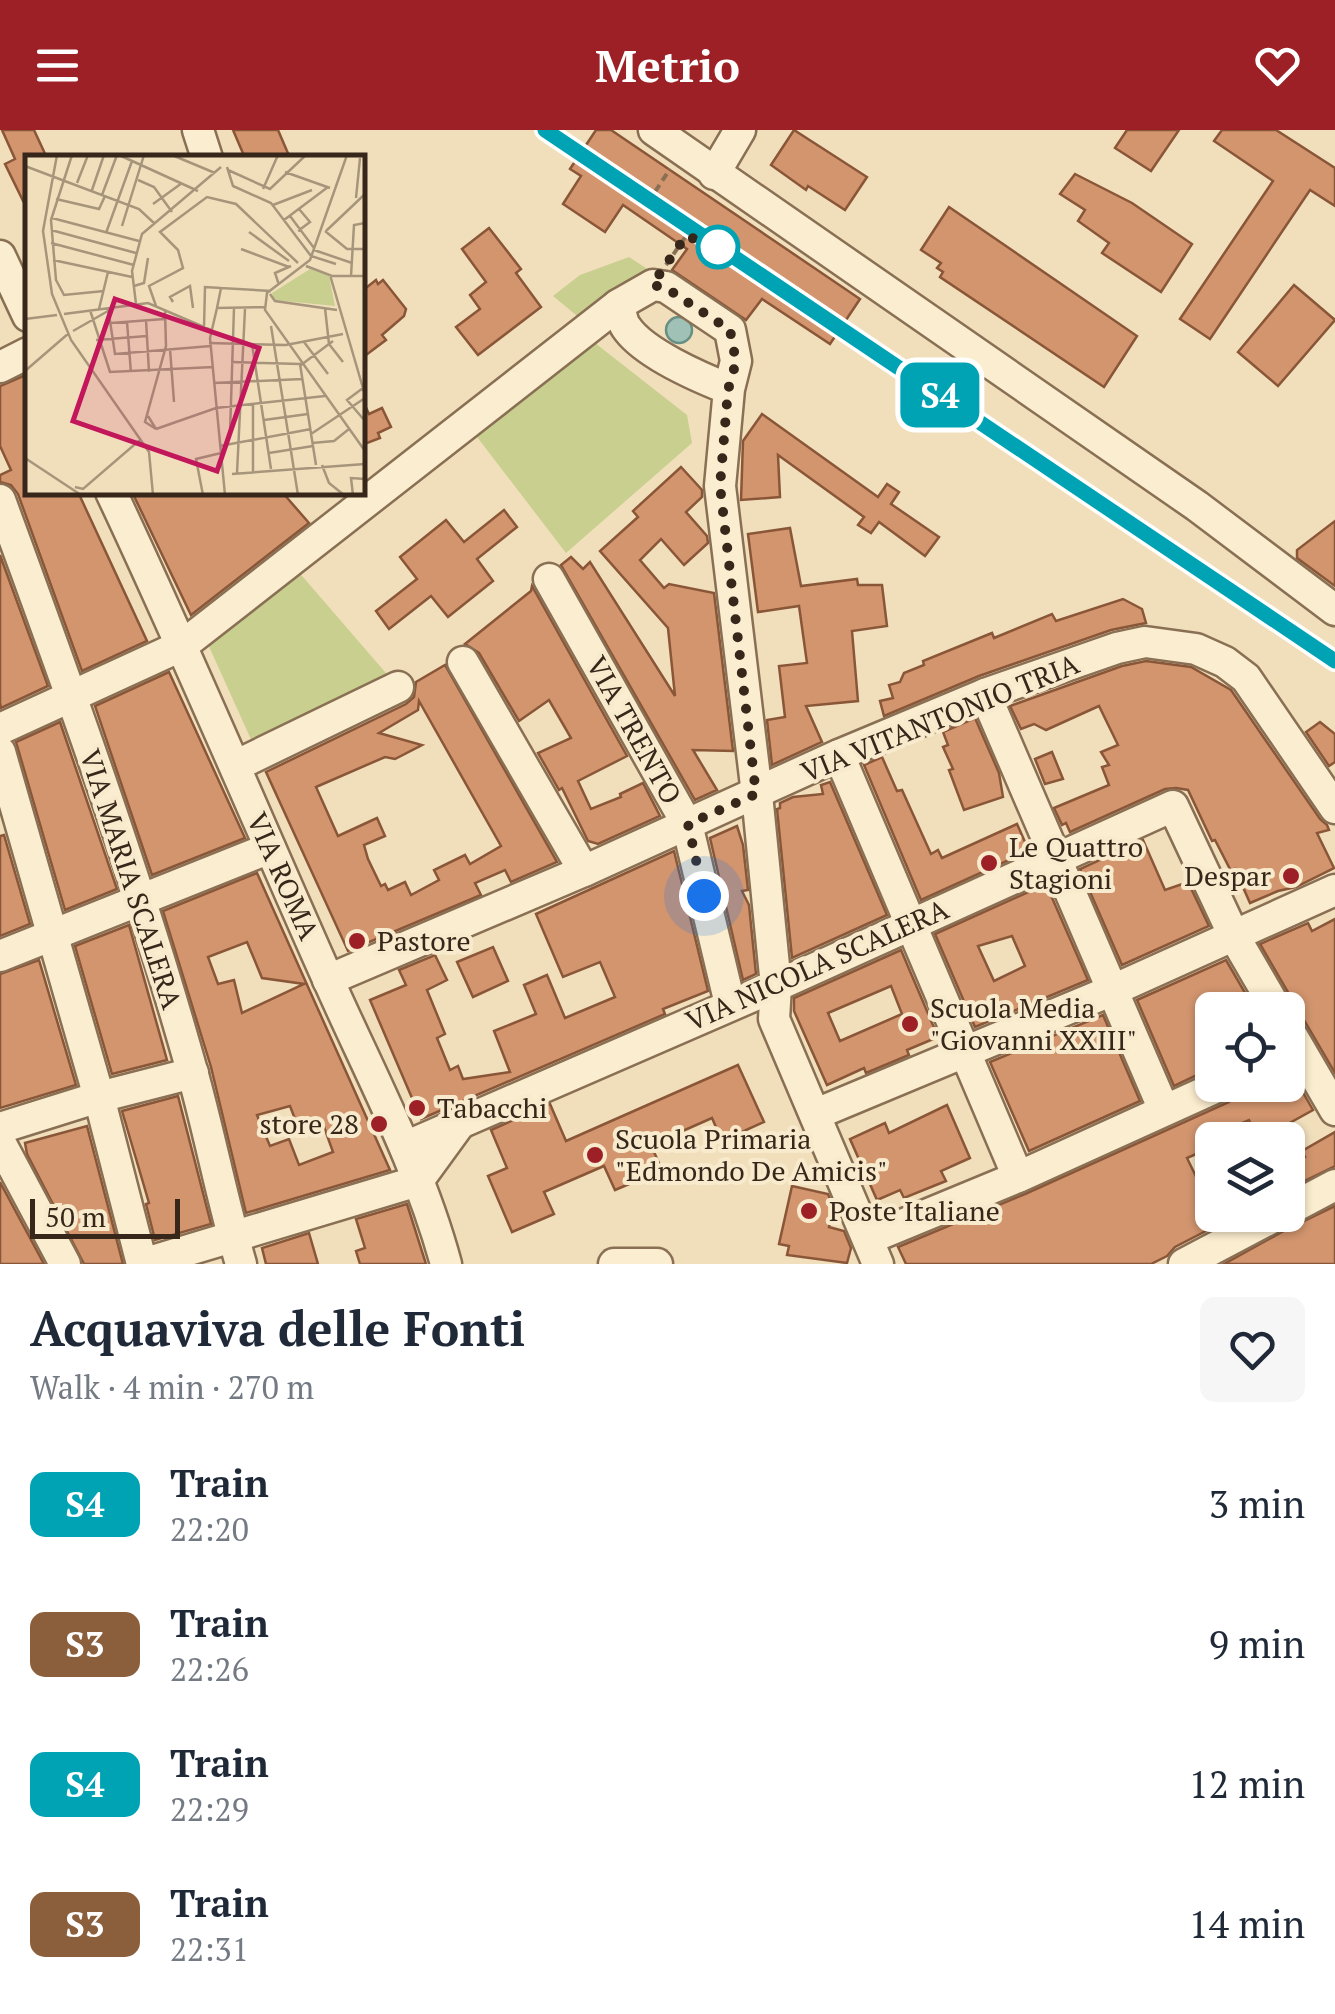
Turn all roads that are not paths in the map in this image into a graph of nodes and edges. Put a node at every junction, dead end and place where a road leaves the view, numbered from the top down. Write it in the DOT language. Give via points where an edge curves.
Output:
graph roads {
  1 [pos="198,130"];
  2 [pos="654,130"];
  3 [pos="740,130"];
  4 [pos="206,155"];
  5 [pos="714,174"];
  6 [pos="0,257"];
  7 [pos="20,283"];
  8 [pos="618,304"];
  9 [pos="25,354"];
  10 [pos="0,367"];
  11 [pos="728,390"];
  12 [pos="112,495"];
  13 [pos="0,500"];
  14 [pos="549,579"];
  15 [pos="1335,610"];
  16 [pos="184,645"];
  17 [pos="462,662"];
  18 [pos="398,686"];
  19 [pos="984,694"];
  20 [pos="72,695"];
  21 [pos="0,729"];
  22 [pos="0,752"];
  23 [pos="839,755"];
  24 [pos="235,766"];
  25 [pos="756,794"];
  26 [pos="1335,808"];
  27 [pos="688,824"];
  28 [pos="270,848"];
  29 [pos="1057,858"];
  30 [pos="584,871"];
  31 [pos="1335,890"];
  32 [pos="140,902"];
  33 [pos="912,924"];
  34 [pos="53,936"];
  35 [pos="1234,936"];
  36 [pos="0,956"];
  37 [pos="328,980"];
  38 [pos="776,986"];
  39 [pos="1114,990"];
  40 [pos="1267,992"];
  41 [pos="730,1004"];
  42 [pos="966,1050"];
  43 [pos="1305,1064"];
  44 [pos="193,1073"];
  45 [pos="1195,1096"];
  46 [pos="98,1097"];
  47 [pos="1164,1110"];
  48 [pos="1335,1110"];
  49 [pos="816,1114"];
  50 [pos="461,1122"];
  51 [pos="0,1128"];
  52 [pos="0,1142"];
  53 [pos="405,1147"];
  54 [pos="1018,1178"];
  55 [pos="418,1181"];
  56 [pos="1335,1185"];
  57 [pos="1305,1201"];
  58 [pos="1245,1232"];
  59 [pos="236,1250"];
  60 [pos="873,1252"];
  61 [pos="64,1264"];
  62 [pos="142,1264"];
  63 [pos="446,1264"];
  64 [pos="614,1264"];
  65 [pos="657,1264"];
  66 [pos="1184,1264"];
  1 -- 4 [label="street"];
  2 -- 5 [label="street"];
  3 -- 5 [label="street"];
  5 -- 15 [label="street" via="1197,506"];
  6 -- 7 [label="street"];
  8 -- 11 [label="street" via="626,328 642,342"];
  8 -- 11 [label="street" via="652,285 666,288 730,330 736,362"];
  8 -- 16 [label="street"];
  9 -- 10 [label="street"];
  11 -- 25 [label="street" via="720,486"];
  12 -- 16 [label="street, VIA ROMA"];
  13 -- 20 [label="street, VIA MARIA SCALERA"];
  14 -- 27 [label="street, VIA TRENTO"];
  16 -- 20 [label="street"];
  16 -- 24 [label="street, VIA ROMA"];
  17 -- 30 [label="street"];
  18 -- 24 [label="street"];
  19 -- 23 [label="street, VIA VITANTONIO TRIA"];
  19 -- 26 [label="street, VIA VITANTONIO TRIA" via="1131,645 1196,648 1246,678"];
  19 -- 29 [label="street"];
  20 -- 21 [label="street"];
  20 -- 32 [label="street, VIA MARIA SCALERA"];
  22 -- 34 [label="street"];
  23 -- 25 [label="street, VIA VITANTONIO TRIA"];
  23 -- 33 [label="street"];
  24 -- 28 [label="street, VIA ROMA"];
  25 -- 27 [label="street, VIA VITANTONIO TRIA"];
  25 -- 38 [label="street"];
  27 -- 30 [label="street, VIA VITANTONIO TRIA"];
  27 -- 41 [label="street, VIA TRENTO"];
  28 -- 32 [label="street"];
  28 -- 37 [label="street, VIA ROMA"];
  29 -- 33 [label="street, VIA NICOLA SCALERA"];
  29 -- 35 [label="street, VIA NICOLA SCALERA" via="1173,806"];
  29 -- 39 [label="street"];
  30 -- 37 [label="street, VIA VITANTONIO TRIA"];
  31 -- 35 [label="street"];
  32 -- 34 [label="street"];
  32 -- 44 [label="street, VIA MARIA SCALERA"];
  33 -- 38 [label="street, VIA NICOLA SCALERA"];
  33 -- 42 [label="street"];
  34 -- 36 [label="street"];
  34 -- 46 [label="street"];
  35 -- 39 [label="street"];
  35 -- 40 [label="street"];
  37 -- 53 [label="street, VIA ROMA"];
  38 -- 41 [label="street, VIA NICOLA SCALERA"];
  38 -- 49 [label="street" via="774,1019"];
  39 -- 42 [label="street"];
  39 -- 47 [label="street"];
  41 -- 50 [label="street, VIA NICOLA SCALERA"];
  42 -- 49 [label="street"];
  42 -- 54 [label="street"];
  43 -- 48 [label="street"];
  44 -- 46 [label="street"];
  44 -- 59 [label="street, VIA MARIA SCALERA"];
  45 -- 47 [label="street"];
  46 -- 51 [label="street"];
  46 -- 62 [label="street"];
  47 -- 54 [label="street"];
  49 -- 60 [label="street"];
  50 -- 53 [label="street, VIA NICOLA SCALERA"];
  50 -- 55 [label="street"];
  52 -- 61 [label="street"];
  53 -- 55 [label="street, VIA ROMA"];
  54 -- 60 [label="street"];
  55 -- 59 [label="street"];
  55 -- 63 [label="street, VIA ROMA"];
  56 -- 57 [label="street"];
  58 -- 66 [label="street"];
  59 -- 62 [label="street"];
  64 -- 65 [label="street"];
}
